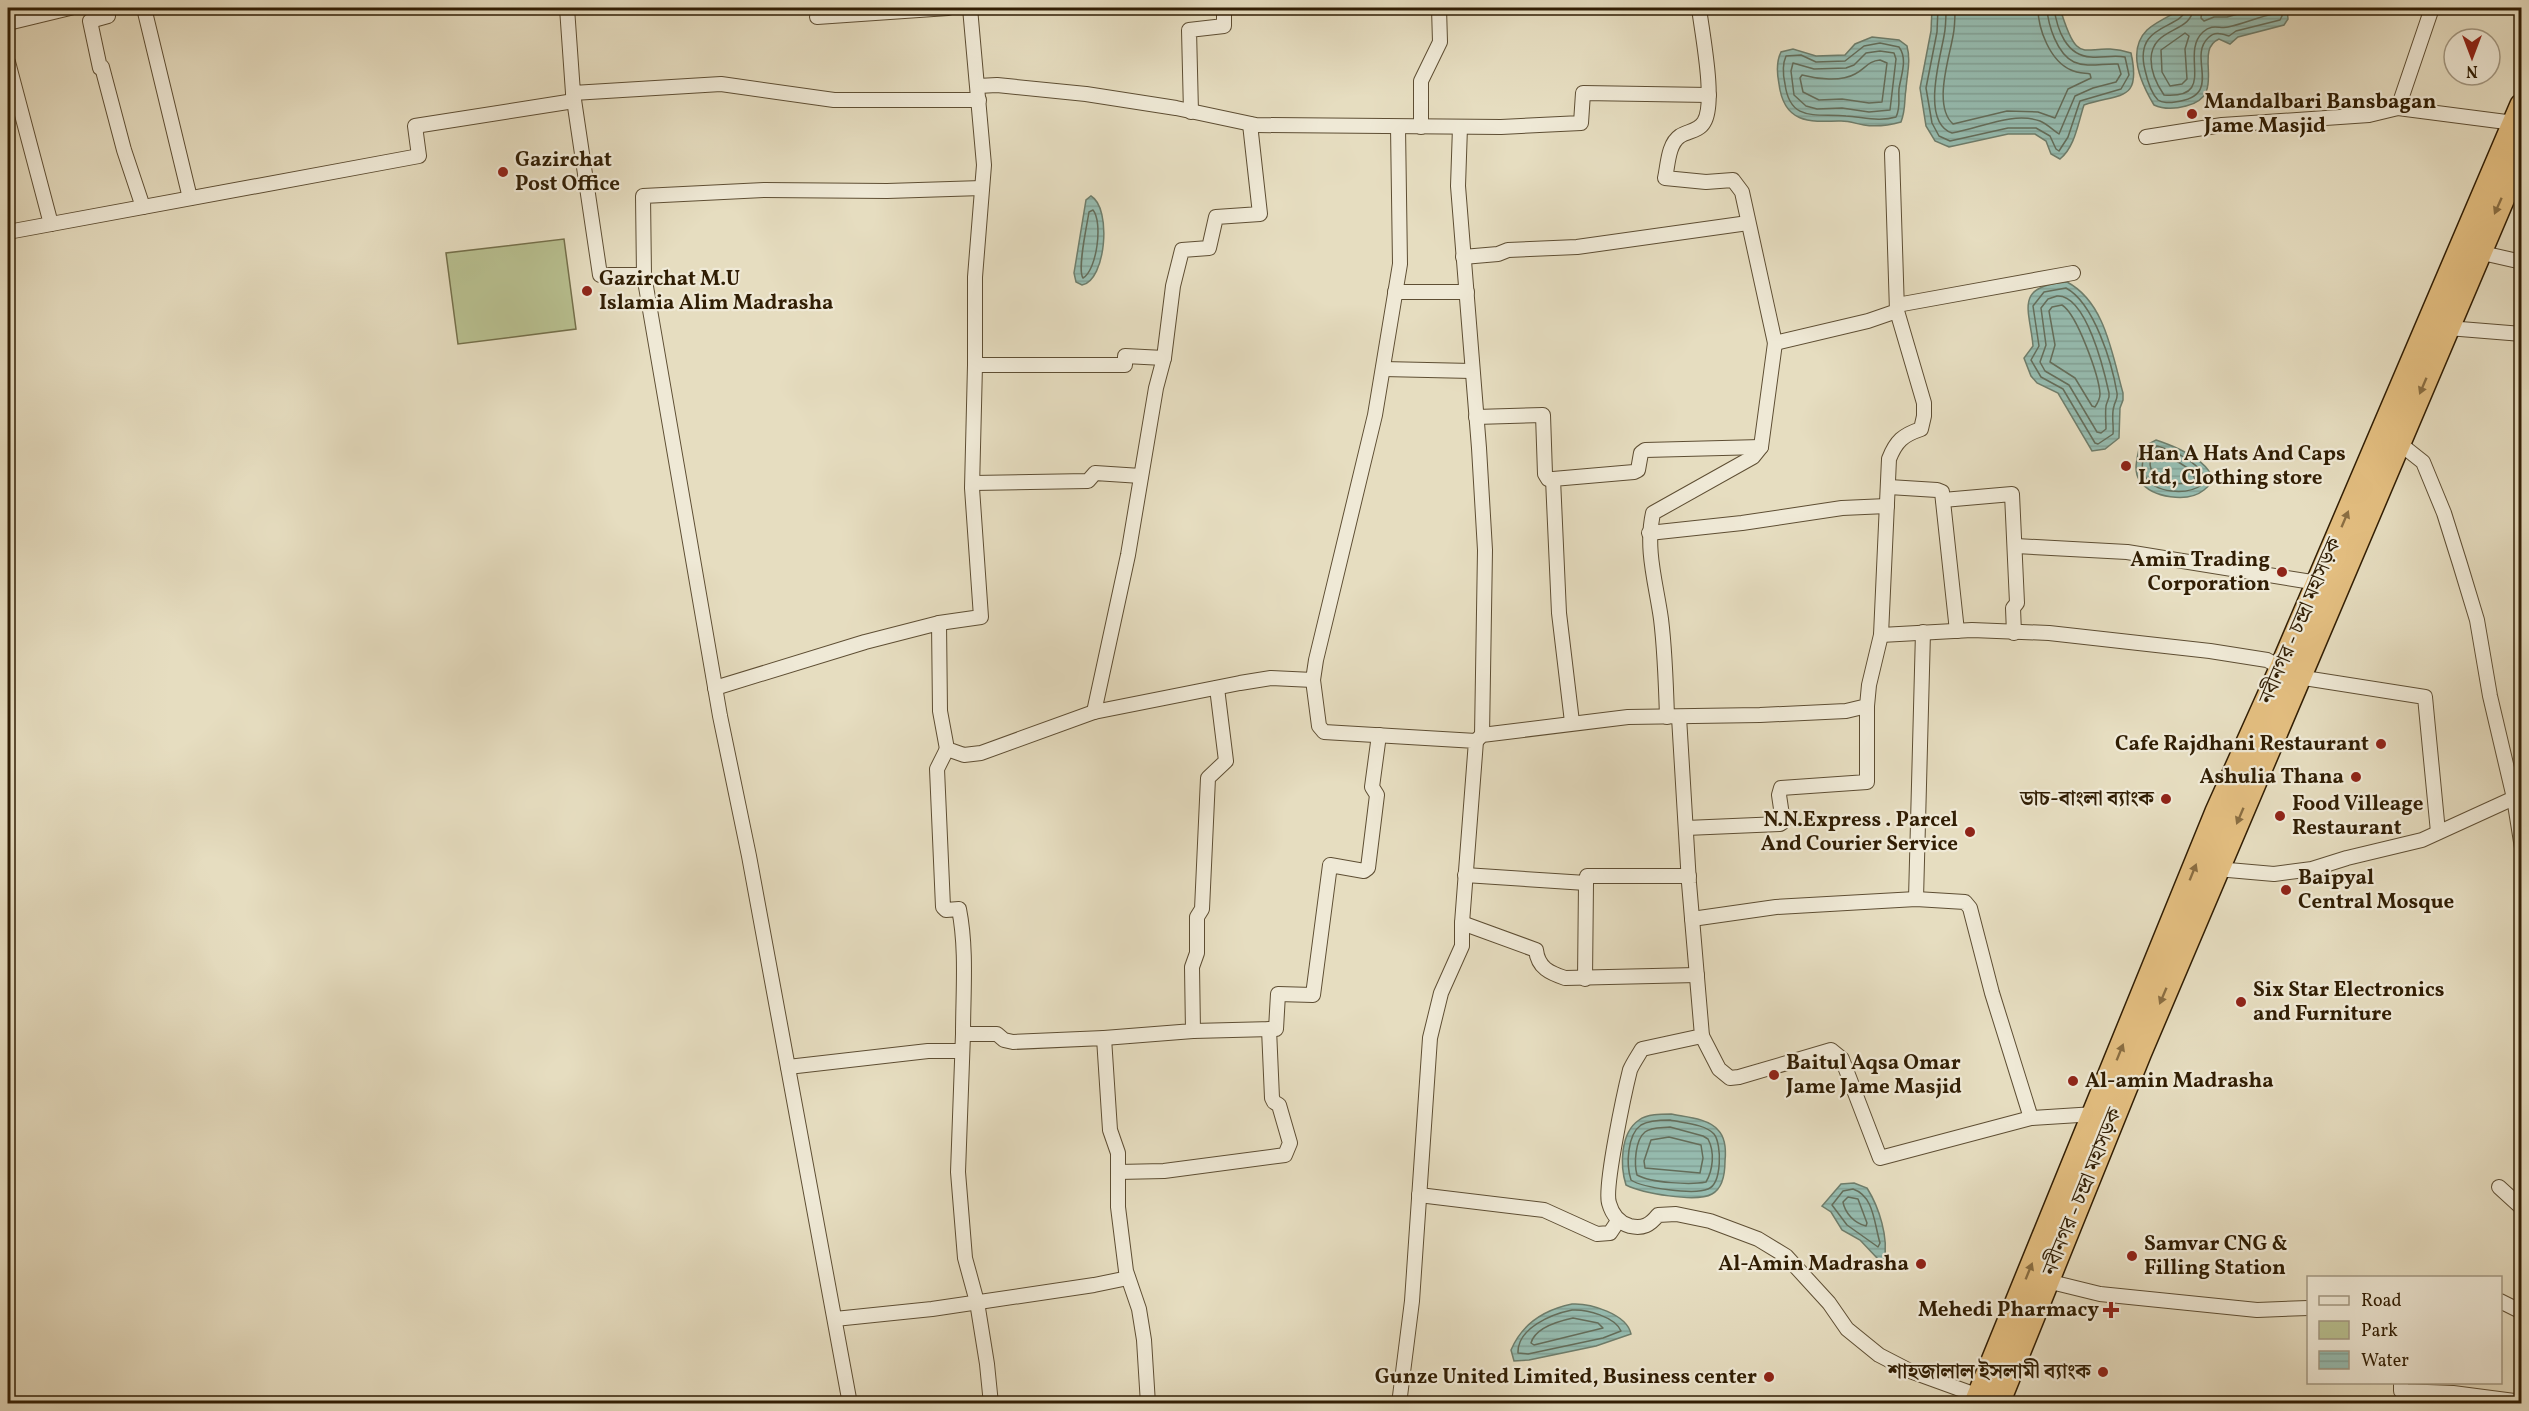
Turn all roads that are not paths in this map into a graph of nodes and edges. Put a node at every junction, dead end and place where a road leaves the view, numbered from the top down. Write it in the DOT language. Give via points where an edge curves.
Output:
graph roads {
  1 [pos="70,8"];
  2 [pos="106,8"];
  3 [pos="144,8"];
  4 [pos="567,8"];
  5 [pos="948,8"];
  6 [pos="970,8"];
  7 [pos="1224,8"];
  8 [pos="1439,8"];
  9 [pos="1699,8"];
  10 [pos="2432,8"];
  11 [pos="817,17"];
  12 [pos="8,23"];
  13 [pos="8,62"];
  14 [pos="978,93"];
  15 [pos="1709,95"];
  16 [pos="573,97"];
  17 [pos="2398,108"];
  18 [pos="1191,112"];
  19 [pos="2518,115"];
  20 [pos="1250,124"];
  21 [pos="1398,127"];
  22 [pos="1421,127"];
  23 [pos="1460,127"];
  24 [pos="2146,137"];
  25 [pos="2522,152"];
  26 [pos="1892,153"];
  27 [pos="982,188"];
  28 [pos="190,198"];
  29 [pos="143,207"];
  30 [pos="1748,223"];
  31 [pos="51,224"];
  32 [pos="8,232"];
  33 [pos="2478,252"];
  34 [pos="1463,257"];
  35 [pos="2522,262"];
  36 [pos="2073,273"];
  37 [pos="644,275"];
  38 [pos="1395,292"];
  39 [pos="1467,292"];
  40 [pos="1898,308"];
  41 [pos="2448,328"];
  42 [pos="2522,334"];
  43 [pos="1775,343"];
  44 [pos="1164,358"];
  45 [pos="975,365"];
  46 [pos="1383,369"];
  47 [pos="1472,371"];
  48 [pos="1476,417"];
  49 [pos="2398,443"];
  50 [pos="1761,447"];
  51 [pos="1141,476"];
  52 [pos="1553,479"];
  53 [pos="973,483"];
  54 [pos="1889,487"];
  55 [pos="1943,500"];
  56 [pos="1887,506"];
  57 [pos="1649,533"];
  58 [pos="2016,546"];
  59 [pos="2318,583"];
  60 [pos="939,623"];
  61 [pos="1957,631"];
  62 [pos="1923,632"];
  63 [pos="2014,633"];
  64 [pos="1881,635"];
  65 [pos="2290,673"];
  66 [pos="1313,680"];
  67 [pos="715,688"];
  68 [pos="1217,688"];
  69 [pos="1867,706"];
  70 [pos="1095,712"];
  71 [pos="1673,717"];
  72 [pos="1572,722"];
  73 [pos="1379,735"];
  74 [pos="1479,738"];
  75 [pos="947,749"];
  76 [pos="2518,797"];
  77 [pos="1686,828"];
  78 [pos="2438,832"];
  79 [pos="2522,848"];
  80 [pos="2217,870"];
  81 [pos="1465,875"];
  82 [pos="1689,876"];
  83 [pos="1587,883"];
  84 [pos="1916,899"];
  85 [pos="1692,919"];
  86 [pos="1462,923"];
  87 [pos="1697,975"];
  88 [pos="1585,979"];
  89 [pos="1269,1029"];
  90 [pos="1193,1031"];
  91 [pos="963,1034"];
  92 [pos="1702,1036"];
  93 [pos="1104,1038"];
  94 [pos="962,1051"];
  95 [pos="788,1067"];
  96 [pos="2095,1114"];
  97 [pos="2031,1118"];
  98 [pos="1118,1172"];
  99 [pos="2499,1186"];
  100 [pos="1419,1195"];
  101 [pos="2522,1208"];
  102 [pos="1618,1221"];
  103 [pos="1128,1278"];
  104 [pos="2048,1281"];
  105 [pos="977,1302"];
  106 [pos="2502,1302"];
  107 [pos="2307,1308"];
  108 [pos="2522,1312"];
  109 [pos="836,1319"];
  110 [pos="2402,1384"];
  111 [pos="1984,1401"];
  112 [pos="2522,1402"];
  113 [pos="850,1404"];
  114 [pos="991,1404"];
  115 [pos="1148,1404"];
  116 [pos="1399,1404"];
  1 -- 12 [label="street"];
  2 -- 29 [label="street" via="108,16 90,21 100,68"];
  3 -- 28 [label="street"];
  4 -- 16 [label="street"];
  5 -- 11 [label="street"];
  6 -- 14 [label="street"];
  7 -- 18 [label="street" via="1224,26 1189,30"];
  8 -- 22 [label="street" via="1440,42 1421,81"];
  9 -- 15 [label="street"];
  10 -- 17 [label="street"];
  13 -- 31 [label="street"];
  14 -- 16 [label="street" via="834,100 721,84"];
  14 -- 18 [label="street" via="998,85 1045,89"];
  14 -- 27 [label="street"];
  15 -- 23 [label="street" via="1583,93 1581,123"];
  15 -- 30 [label="street" via="1708,116 1702,126 1672,144 1665,178 1733,180 1742,192"];
  16 -- 28 [label="street" via="415,126 419,156"];
  16 -- 37 [label="street" via="600,275"];
  17 -- 19 [label="street"];
  17 -- 24 [label="street" via="2369,115 2222,125"];
  18 -- 20 [label="street"];
  59 -- 19 [label="highway, নবীনগর - চন্দ্রা মহাসড়ক, one-way"];
  20 -- 21 [label="street"];
  20 -- 44 [label="street" via="1260,214 1216,216 1209,248 1182,250"];
  21 -- 22 [label="street"];
  21 -- 38 [label="street" via="1400,264"];
  22 -- 23 [label="street"];
  23 -- 34 [label="street" via="1458,186"];
  25 -- 33 [label="highway, নবীনগর - চন্দ্রা মহাসড়ক, one-way"];
  26 -- 40 [label="street"];
  27 -- 37 [label="street" via="764,190 643,196"];
  27 -- 45 [label="street" via="975,277"];
  28 -- 29 [label="street"];
  29 -- 31 [label="street"];
  30 -- 34 [label="street" via="1576,247 1508,250"];
  30 -- 43 [label="street"];
  31 -- 32 [label="street"];
  33 -- 35 [label="street"];
  33 -- 41 [label="highway, নবীনগর - চন্দ্রা মহাসড়ক"];
  34 -- 39 [label="street"];
  36 -- 40 [label="street"];
  37 -- 67 [label="street"];
  38 -- 39 [label="street"];
  38 -- 46 [label="street"];
  39 -- 47 [label="street"];
  40 -- 43 [label="street" via="1868,321"];
  40 -- 54 [label="street" via="1924,403 1924,416 1921,429 1905,435 1894,448 1889,459"];
  41 -- 42 [label="street"];
  41 -- 49 [label="highway, নবীনগর - চন্দ্রা মহাসড়ক, one-way"];
  43 -- 50 [label="street"];
  44 -- 45 [label="street" via="1125,356 1125,365"];
  44 -- 51 [label="street"];
  45 -- 53 [label="street"];
  46 -- 47 [label="street"];
  46 -- 66 [label="street" via="1376,415"];
  47 -- 48 [label="street"];
  48 -- 52 [label="street" via="1543,415 1545,474"];
  48 -- 74 [label="street" via="1485,550"];
  49 -- 65 [label="highway, নবীনগর - চন্দ্রা মহাসড়ক"];
  49 -- 76 [label="street" via="2423,462 2444,513 2477,621 2490,696"];
  50 -- 52 [label="street" via="1645,450 1634,472"];
  50 -- 57 [label="street" via="1753,457 1653,513"];
  51 -- 53 [label="street" via="1095,473 1088,481"];
  51 -- 70 [label="street"];
  52 -- 72 [label="street" via="1559,613"];
  53 -- 60 [label="street" via="981,617"];
  54 -- 55 [label="street" via="1937,490 1942,492"];
  54 -- 56 [label="street"];
  55 -- 58 [label="street" via="2012,494"];
  55 -- 61 [label="street"];
  56 -- 57 [label="street" via="1842,508"];
  56 -- 64 [label="street"];
  57 -- 71 [label="street"];
  58 -- 59 [label="street" via="2127,552"];
  58 -- 63 [label="street"];
  59 -- 65 [label="highway, নবীনগর - চন্দ্রা মহাসড়ক"];
  60 -- 67 [label="street"];
  60 -- 75 [label="street" via="940,711"];
  61 -- 62 [label="street"];
  61 -- 63 [label="street"];
  62 -- 64 [label="street"];
  62 -- 84 [label="street"];
  63 -- 65 [label="street" via="2168,645 2267,660"];
  64 -- 69 [label="street"];
  65 -- 78 [label="street" via="2426,697"];
  65 -- 80 [label="highway, নবীনগর - চন্দ্রা মহাসড়ক, one-way"];
  96 -- 65 [label="highway, নবীনগর - চন্দ্রা মহাসড়ক, one-way" via="2217,813"];
  66 -- 68 [label="street" via="1271,678"];
  66 -- 73 [label="street" via="1319,726 1324,732"];
  67 -- 95 [label="street"];
  68 -- 70 [label="street"];
  68 -- 90 [label="street" via="1226,760 1208,778 1202,909 1197,917 1197,953 1192,967"];
  69 -- 71 [label="street" via="1846,711"];
  69 -- 77 [label="street" via="1867,782 1781,788 1780,824"];
  70 -- 75 [label="street" via="981,753 964,755"];
  71 -- 72 [label="street"];
  71 -- 77 [label="street"];
  72 -- 74 [label="street"];
  73 -- 74 [label="street"];
  73 -- 89 [label="street" via="1372,787 1377,795 1367,871 1330,865 1314,993 1278,994 1277,1027"];
  74 -- 81 [label="street"];
  75 -- 91 [label="street" via="937,769 943,907 959,909"];
  76 -- 78 [label="street"];
  76 -- 79 [label="street"];
  77 -- 82 [label="street"];
  78 -- 80 [label="street" via="2422,840 2312,869 2274,874"];
  80 -- 104 [label="highway, নবীনগর - চন্দ্রা মহাসড়ক, one-way"];
  81 -- 83 [label="street"];
  81 -- 86 [label="street"];
  82 -- 83 [label="street" via="1587,876"];
  82 -- 85 [label="street"];
  83 -- 88 [label="street"];
  84 -- 85 [label="street" via="1776,907"];
  84 -- 97 [label="street" via="1957,900 1970,908"];
  85 -- 87 [label="street"];
  86 -- 88 [label="street" via="1536,950 1537,961 1548,972"];
  86 -- 100 [label="street" via="1462,946 1442,993 1430,1038"];
  87 -- 88 [label="street"];
  87 -- 92 [label="street"];
  89 -- 90 [label="street"];
  89 -- 98 [label="street" via="1272,1098 1279,1105 1290,1143 1285,1155 1164,1171"];
  90 -- 93 [label="street"];
  91 -- 93 [label="street" via="997,1034 1013,1042"];
  91 -- 94 [label="street"];
  92 -- 97 [label="street" via="1719,1069 1730,1078 1831,1050 1842,1059 1881,1158"];
  92 -- 102 [label="street" via="1642,1049 1631,1067 1608,1202"];
  93 -- 98 [label="street" via="1110,1130 1118,1153"];
  94 -- 95 [label="street" via="928,1051"];
  94 -- 105 [label="street" via="958,1172 965,1258"];
  95 -- 109 [label="street"];
  96 -- 97 [label="street"];
  111 -- 96 [label="highway, নবীনগর - চন্দ্রা মহাসড়ক, one-way"];
  98 -- 103 [label="street" via="1118,1207"];
  99 -- 101 [label="street"];
  100 -- 102 [label="street" via="1544,1210 1597,1234 1610,1233"];
  100 -- 116 [label="street" via="1412,1301"];
  102 -- 111 [label="street" via="1644,1228 1658,1215 1676,1214 1710,1221 1758,1239 1786,1256 1829,1302 1847,1329 1879,1355"];
  103 -- 105 [label="street"];
  103 -- 115 [label="street" via="1144,1340"];
  104 -- 107 [label="street" via="2100,1294 2257,1310"];
  104 -- 111 [label="highway, নবীনগর - চন্দ্রা মহাসড়ক"];
  105 -- 109 [label="street"];
  105 -- 114 [label="street"];
  106 -- 108 [label="street"];
  109 -- 113 [label="street"];
  110 -- 112 [label="street" via="2401,1391"];
}
